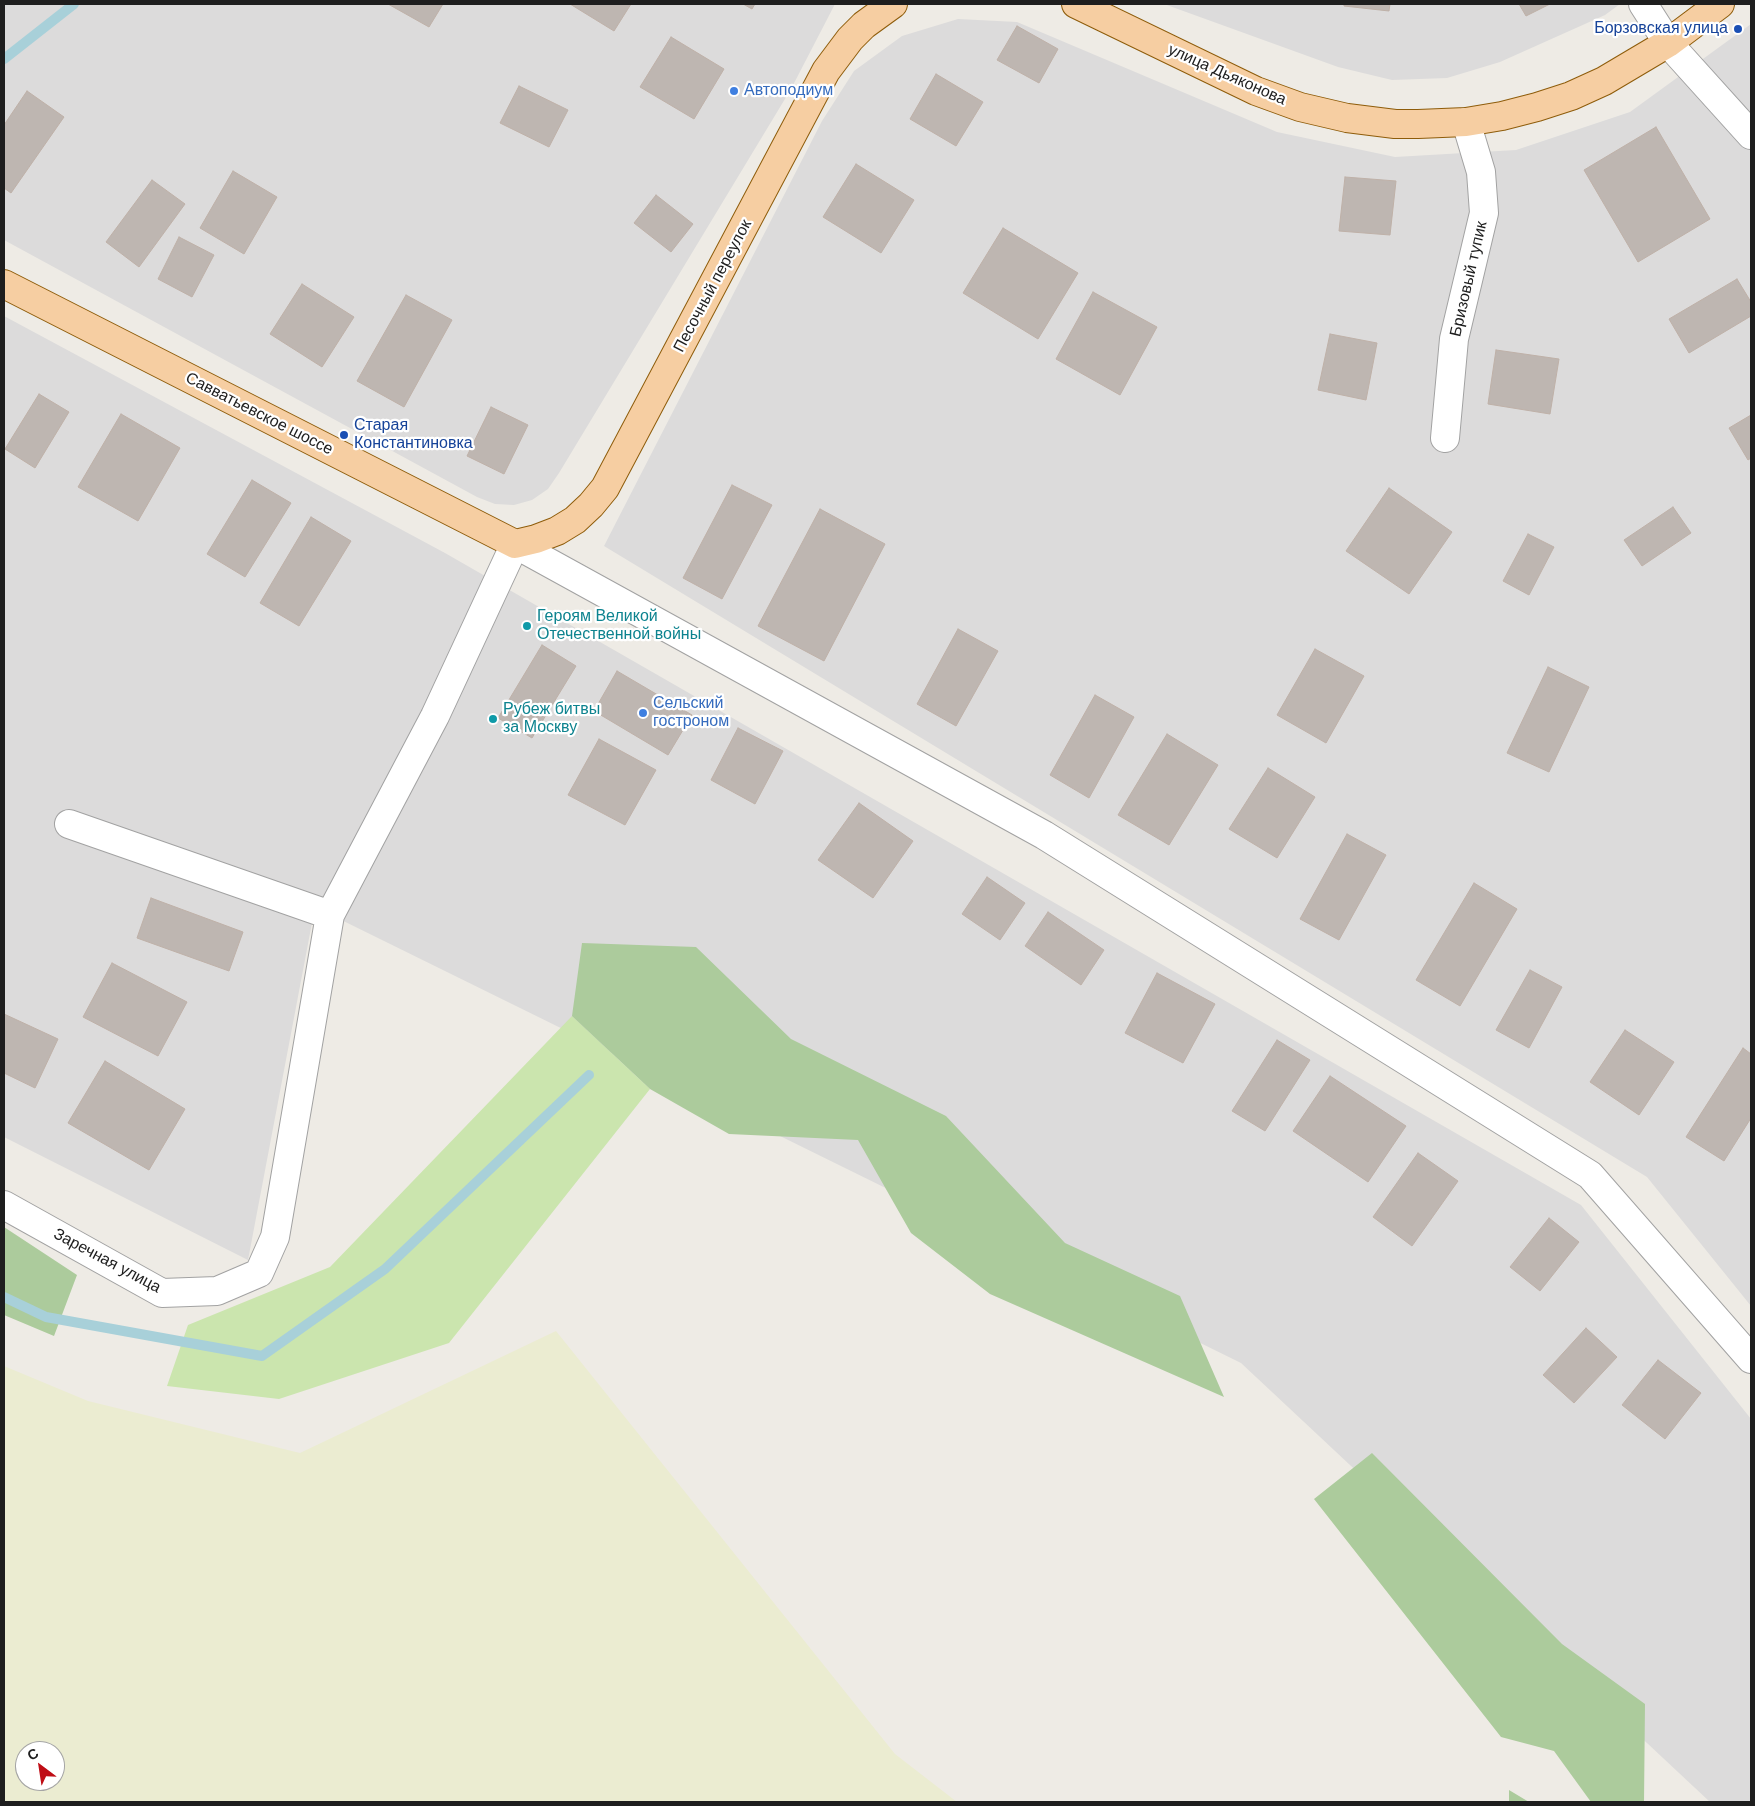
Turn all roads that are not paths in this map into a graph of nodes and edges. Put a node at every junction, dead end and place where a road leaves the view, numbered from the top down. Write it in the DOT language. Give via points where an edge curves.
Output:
graph roads {
  1 [pos="893,4"];
  2 [pos="1076,4"];
  3 [pos="1643,4"];
  4 [pos="1720,4"];
  5 [pos="1668,43"];
  6 [pos="1466,122"];
  7 [pos="1751,135"];
  8 [pos="4,284"];
  9 [pos="1444,438"];
  10 [pos="515,544"];
  11 [pos="69,824"];
  12 [pos="330,915"];
  13 [pos="4,1204"];
  14 [pos="1751,1359"];
  1 -- 10 [label="main road, Песочный переулок" via="864,24 826,71 598,497 557,531"];
  2 -- 6 [label="main road, улица Дьяконова" via="1256,91 1300,107 1394,124"];
  3 -- 5 [label="street"];
  4 -- 5 [label="main road, улица Дьяконова"];
  5 -- 6 [label="main road, улица Дьяконова" via="1604,81 1571,96 1502,116"];
  5 -- 7 [label="street"];
  6 -- 9 [label="street, Бризовый тупик" via="1481,172 1484,213 1454,339"];
  8 -- 10 [label="main road, Савватьевское шоссе"];
  10 -- 12 [label="street" via="435,716"];
  10 -- 14 [label="street" via="1044,835 1590,1175"];
  11 -- 12 [label="street"];
  12 -- 13 [label="street, Заречная улица" via="275,1237 259,1273 217,1291 162,1293"];
}
